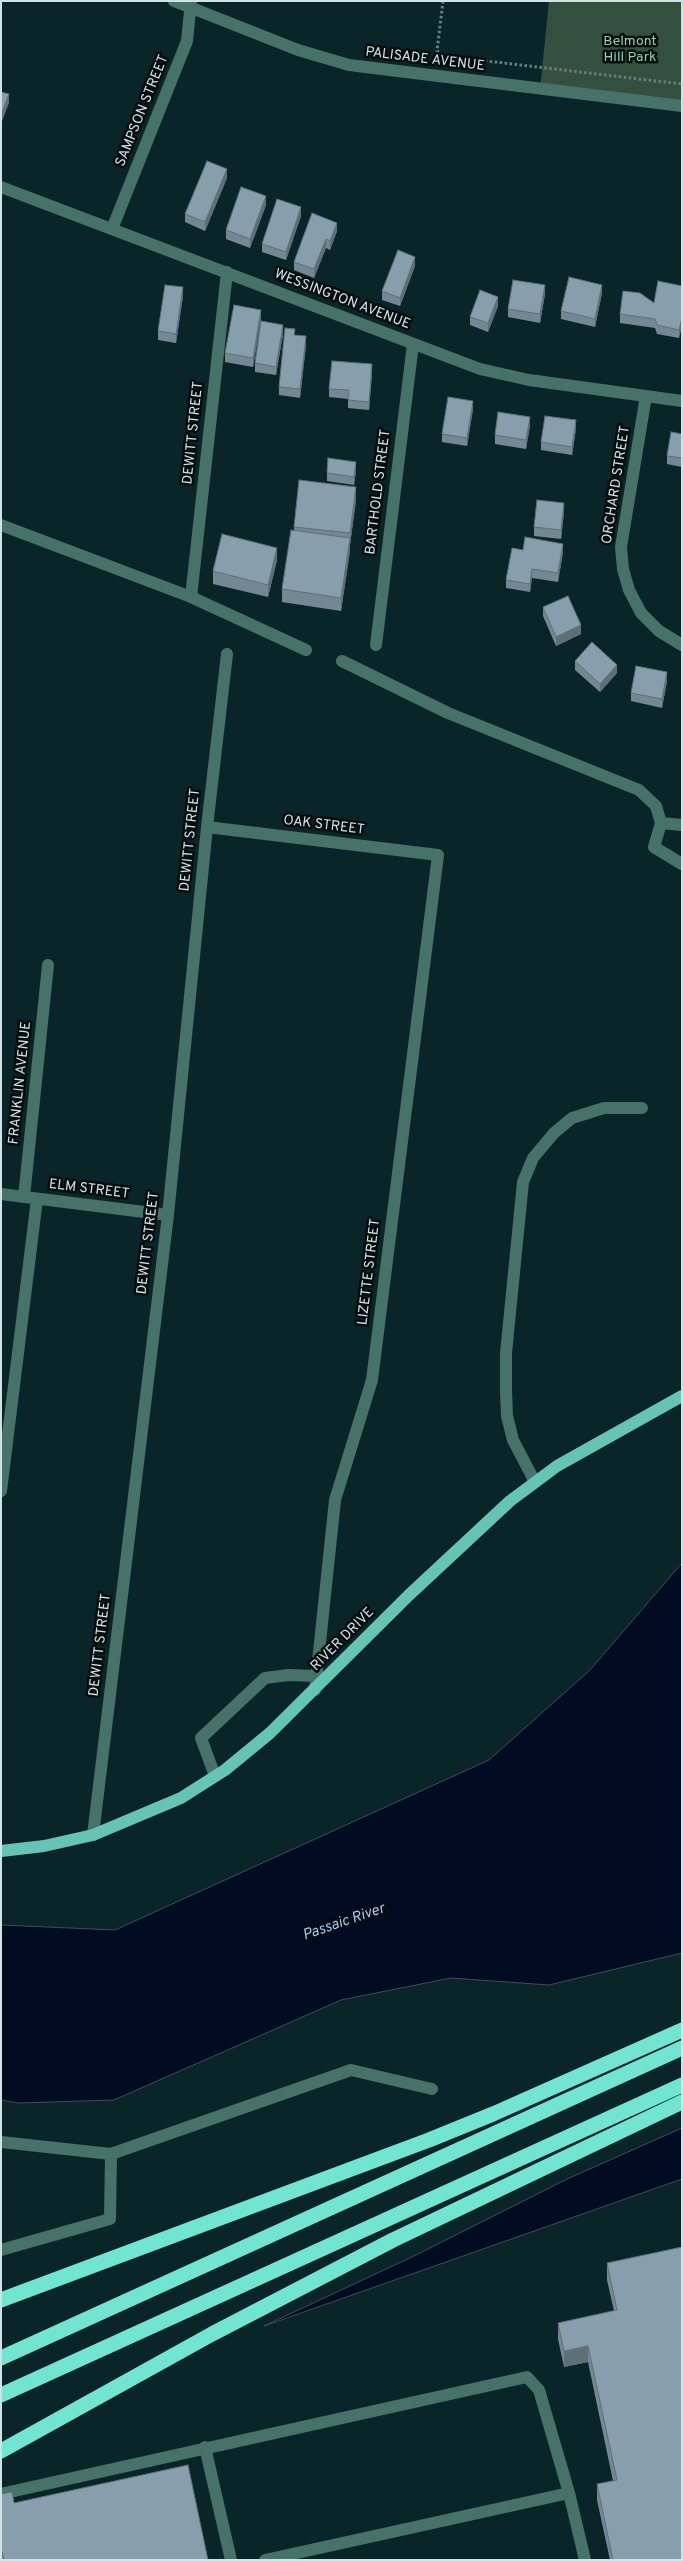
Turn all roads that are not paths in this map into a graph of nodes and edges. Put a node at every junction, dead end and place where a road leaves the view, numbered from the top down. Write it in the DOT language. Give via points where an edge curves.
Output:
graph roads {
  1 [pos="174,1"];
  2 [pos="191,4"];
  3 [pos="682,106"];
  4 [pos="1,187"];
  5 [pos="112,229"];
  6 [pos="227,272"];
  7 [pos="413,344"];
  8 [pos="646,396"];
  9 [pos="682,400"];
  10 [pos="1,525"];
  11 [pos="192,597"];
  12 [pos="376,645"];
  13 [pos="682,645"];
  14 [pos="306,650"];
  15 [pos="227,654"];
  16 [pos="342,661"];
  17 [pos="661,823"];
  18 [pos="682,825"];
  19 [pos="207,827"];
  20 [pos="438,855"];
  21 [pos="682,864"];
  22 [pos="48,966"];
  23 [pos="642,1108"];
  24 [pos="1,1194"];
  25 [pos="30,1198"];
  26 [pos="168,1215"];
  27 [pos="682,1396"];
  28 [pos="535,1482"];
  29 [pos="1,1491"];
  30 [pos="316,1676"];
  31 [pos="315,1690"];
  32 [pos="216,1776"];
  33 [pos="93,1835"];
  34 [pos="1,1851"];
  35 [pos="682,2030"];
  36 [pos="682,2048"];
  37 [pos="682,2085"];
  38 [pos="432,2090"];
  39 [pos="682,2102"];
  40 [pos="1,2142"];
  41 [pos="111,2154"];
  42 [pos="1,2250"];
  43 [pos="1,2300"];
  44 [pos="1,2358"];
  45 [pos="1,2395"];
  46 [pos="204,2447"];
  47 [pos="1,2451"];
  48 [pos="569,2493"];
  49 [pos="1,2494"];
  50 [pos="231,2560"];
  51 [pos="264,2560"];
  52 [pos="585,2560"];
  1 -- 2 [label="street, PALISADE AVENUE"];
  2 -- 3 [label="street, PALISADE AVENUE" via="298,50 350,65"];
  2 -- 5 [label="street, SAMPSON STREET" via="187,41"];
  4 -- 5 [label="street, WESSINGTON AVENUE"];
  5 -- 6 [label="street, WESSINGTON AVENUE"];
  6 -- 7 [label="street, WESSINGTON AVENUE"];
  6 -- 11 [label="street, DEWITT STREET"];
  7 -- 8 [label="street, WESSINGTON AVENUE" via="480,369 529,380"];
  7 -- 12 [label="street, BARTHOLD STREET"];
  8 -- 9 [label="street, WESSINGTON AVENUE"];
  8 -- 13 [label="street, ORCHARD STREET" via="621,547 623,569 629,590 641,612 659,631"];
  10 -- 11 [label="street"];
  11 -- 14 [label="street"];
  15 -- 19 [label="street, DEWITT STREET"];
  16 -- 17 [label="street" via="448,713 639,790 656,806"];
  17 -- 18 [label="street"];
  17 -- 21 [label="street" via="654,847"];
  19 -- 20 [label="street, OAK STREET"];
  19 -- 26 [label="street, DEWITT STREET"];
  20 -- 30 [label="street, LIZETTE STREET" via="372,1380 335,1500"];
  22 -- 25 [label="street, FRANKLIN AVENUE"];
  23 -- 28 [label="street" via="604,1108 572,1118 533,1158 523,1182 506,1353 506,1392 513,1440"];
  24 -- 25 [label="street, ELM STREET"];
  25 -- 26 [label="street, ELM STREET"];
  25 -- 29 [label="street, FRANKLIN AVENUE"];
  26 -- 33 [label="street, DEWITT STREET"];
  27 -- 28 [label="main road, RIVER DRIVE" via="557,1466"];
  28 -- 31 [label="main road, RIVER DRIVE" via="503,1507 409,1595"];
  30 -- 31 [label="street, LIZETTE STREET"];
  30 -- 32 [label="street" via="265,1678 201,1738"];
  31 -- 32 [label="main road, RIVER DRIVE" via="270,1733"];
  32 -- 33 [label="main road, RIVER DRIVE" via="181,1798"];
  33 -- 34 [label="main road, RIVER DRIVE"];
  35 -- 43 [label="highway" via="429,2140"];
  36 -- 44 [label="highway"];
  37 -- 45 [label="highway"];
  38 -- 41 [label="street" via="351,2070"];
  39 -- 47 [label="highway" via="384,2245 212,2334"];
  40 -- 41 [label="street"];
  41 -- 42 [label="street" via="110,2219"];
  46 -- 48 [label="street" via="527,2377 539,2390"];
  46 -- 49 [label="street"];
  46 -- 50 [label="street"];
  48 -- 51 [label="street"];
  48 -- 52 [label="street"];
}
